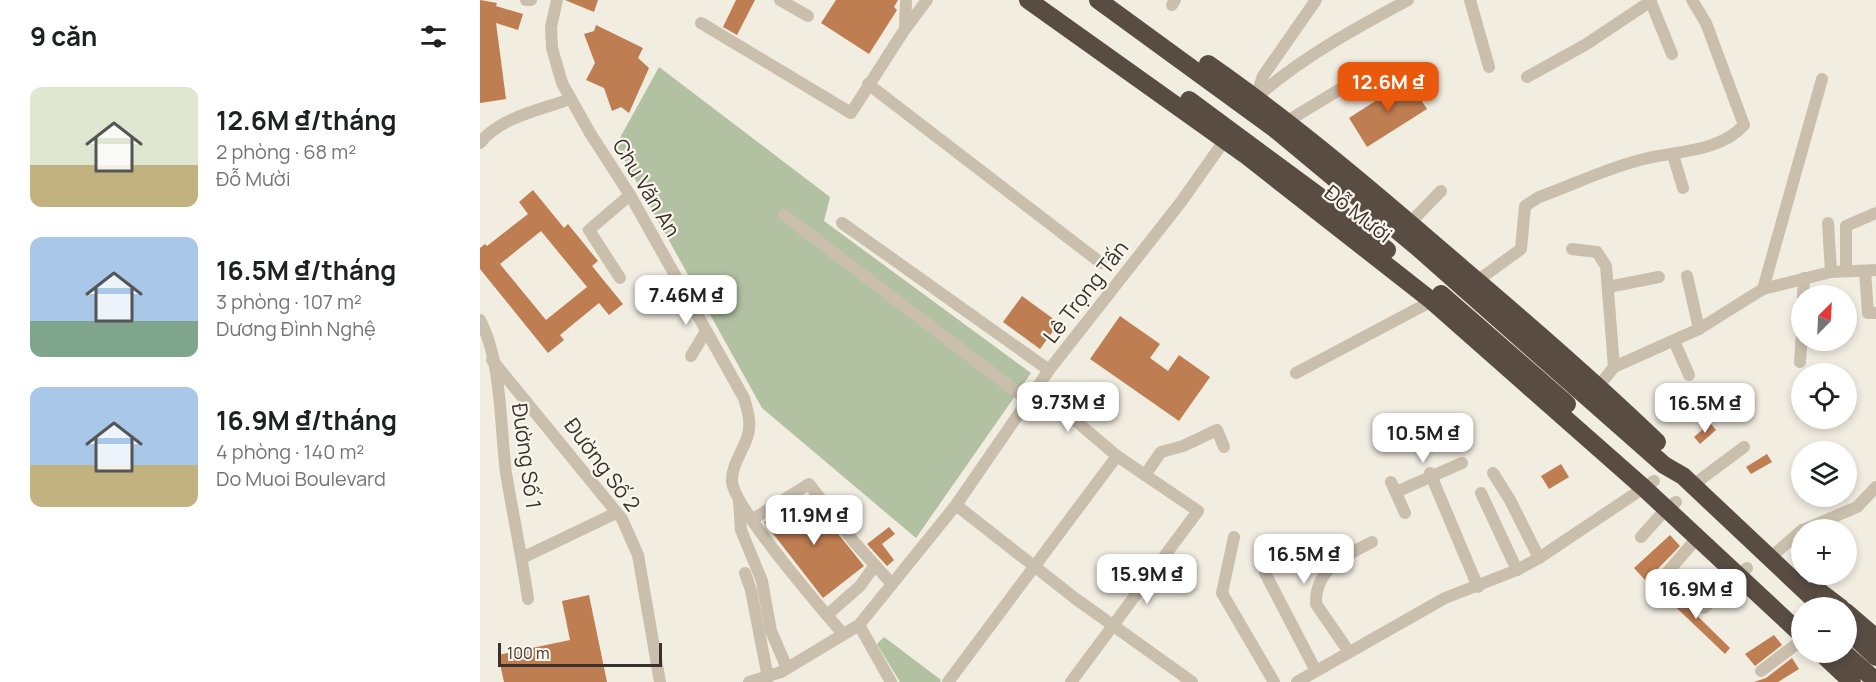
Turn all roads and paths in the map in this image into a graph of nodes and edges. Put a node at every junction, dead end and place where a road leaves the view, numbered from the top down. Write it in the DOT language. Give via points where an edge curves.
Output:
graph roads {
  1 [pos="556,0"];
  2 [pos="780,0"];
  3 [pos="906,0"];
  4 [pos="927,0"];
  5 [pos="1028,0"];
  6 [pos="1048,0"];
  7 [pos="1098,0"];
  8 [pos="1115,0"];
  9 [pos="1316,0"];
  10 [pos="1408,0"];
  11 [pos="1470,0"];
  12 [pos="1692,0"];
  13 [pos="1651,1"];
  14 [pos="808,16"];
  15 [pos="701,24"];
  16 [pos="905,29"];
  17 [pos="1671,54"];
  18 [pos="1489,67"];
  19 [pos="1375,69"];
  20 [pos="1527,77"];
  21 [pos="1822,79"];
  22 [pos="868,84"];
  23 [pos="570,99"];
  24 [pos="1252,104"];
  25 [pos="1286,122"];
  26 [pos="1228,136"];
  27 [pos="480,142"];
  28 [pos="1674,155"];
  29 [pos="1683,188"];
  30 [pos="1442,191"];
  31 [pos="630,195"];
  32 [pos="1876,213"];
  33 [pos="784,215"];
  34 [pos="1410,222"];
  35 [pos="842,223"];
  36 [pos="1828,223"];
  37 [pos="1572,249"];
  38 [pos="1101,263"];
  39 [pos="1871,270"];
  40 [pos="1846,271"];
  41 [pos="1831,272"];
  42 [pos="1687,276"];
  43 [pos="1659,277"];
  44 [pos="620,278"];
  45 [pos="1804,278"];
  46 [pos="1477,281"];
  47 [pos="1804,285"];
  48 [pos="1608,288"];
  49 [pos="1763,289"];
  50 [pos="1432,301"];
  51 [pos="1876,313"];
  52 [pos="480,320"];
  53 [pos="1699,329"];
  54 [pos="706,331"];
  55 [pos="1674,341"];
  56 [pos="1801,351"];
  57 [pos="691,356"];
  58 [pos="492,360"];
  59 [pos="1800,362"];
  60 [pos="1614,367"];
  61 [pos="1050,370"];
  62 [pos="1296,373"];
  63 [pos="1689,375"];
  64 [pos="1598,387"];
  65 [pos="1037,388"];
  66 [pos="1029,401"];
  67 [pos="1224,447"];
  68 [pos="1744,447"];
  69 [pos="1117,456"];
  70 [pos="1462,463"];
  71 [pos="1493,473"];
  72 [pos="1145,475"];
  73 [pos="1431,475"];
  74 [pos="1688,480"];
  75 [pos="1649,484"];
  76 [pos="1876,487"];
  77 [pos="1481,493"];
  78 [pos="739,500"];
  79 [pos="956,505"];
  80 [pos="1671,506"];
  81 [pos="616,513"];
  82 [pos="1405,513"];
  83 [pos="753,519"];
  84 [pos="1828,519"];
  85 [pos="1234,537"];
  86 [pos="1641,537"];
  87 [pos="1698,537"];
  88 [pos="1791,540"];
  89 [pos="1372,542"];
  90 [pos="1267,556"];
  91 [pos="1771,557"];
  92 [pos="522,558"];
  93 [pos="1539,558"];
  94 [pos="875,565"];
  95 [pos="1034,567"];
  96 [pos="1740,567"];
  97 [pos="1517,570"];
  98 [pos="745,573"];
  99 [pos="1665,575"];
  100 [pos="1791,575"];
  101 [pos="892,584"];
  102 [pos="1801,585"];
  103 [pos="1808,585"];
  104 [pos="1478,587"];
  105 [pos="1812,597"];
  106 [pos="1829,597"];
  107 [pos="528,599"];
  108 [pos="1704,608"];
  109 [pos="1791,614"];
  110 [pos="827,615"];
  111 [pos="1791,619"];
  112 [pos="1857,622"];
  113 [pos="1114,624"];
  114 [pos="859,625"];
  115 [pos="843,634"];
  116 [pos="1876,638"];
  117 [pos="1857,639"];
  118 [pos="1791,648"];
  119 [pos="1349,652"];
  120 [pos="1876,657"];
  121 [pos="1832,663"];
  122 [pos="1856,663"];
  123 [pos="1316,671"];
  124 [pos="1761,671"];
  125 [pos="785,674"];
  126 [pos="768,678"];
  127 [pos="1876,681"];
  128 [pos="660,682"];
  129 [pos="749,682"];
  130 [pos="891,682"];
  131 [pos="948,682"];
  132 [pos="1071,682"];
  133 [pos="1192,682"];
  134 [pos="1274,682"];
  135 [pos="1297,682"];
  136 [pos="1852,682"];
  1 -- 23 [label="street, Chu Văn An" via="552,48"];
  2 -- 14 [label="street"];
  3 -- 16 [label="street"];
  4 -- 16 [label="street"];
  5 -- 26 [label="highway, Đỗ Mười"];
  6 -- 26 [label="highway, Đỗ Mười"];
  7 -- 24 [label="highway, Đỗ Mười"];
  8 -- 24 [label="highway, Đỗ Mười"];
  9 -- 24 [label="street" via="1263,76"];
  10 -- 24 [label="street" via="1281,78"];
  11 -- 18 [label="street"];
  12 -- 28 [label="street" via="1706,23 1744,125 1737,133 1713,144"];
  13 -- 17 [label="street"];
  13 -- 20 [label="street" via="1585,45"];
  15 -- 22 [label="street" via="851,113"];
  16 -- 22 [label="street"];
  19 -- 25 [label="street"];
  21 -- 49 [label="street"];
  22 -- 38 [label="street"];
  23 -- 27 [label="street" via="500,125"];
  23 -- 31 [label="street, Chu Văn An"];
  24 -- 25 [label="highway, Đỗ Mười"];
  24 -- 26 [label="highway"];
  24 -- 74 [label="highway, Đỗ Mười" via="1664,465"];
  25 -- 34 [label="highway, Đỗ Mười"];
  26 -- 50 [label="highway, Đỗ Mười"];
  26 -- 61 [label="street, Lê Trọng Tấn"];
  26 -- 75 [label="highway, Đỗ Mười" via="1442,294"];
  28 -- 29 [label="street"];
  28 -- 46 [label="street" via="1644,159 1539,197 1525,206 1521,249"];
  30 -- 34 [label="street"];
  31 -- 44 [label="street" via="589,230"];
  31 -- 54 [label="street, Chu Văn An"];
  32 -- 40 [label="street" via="1846,225"];
  33 -- 66 [label="street"];
  34 -- 46 [label="highway, Đỗ Mười"];
  35 -- 61 [label="street"];
  36 -- 41 [label="street"];
  37 -- 48 [label="street" via="1588,250 1603,258"];
  39 -- 40 [label="street"];
  39 -- 51 [label="street" via="1868,314"];
  40 -- 41 [label="street"];
  41 -- 45 [label="street"];
  42 -- 53 [label="street"];
  43 -- 48 [label="street"];
  45 -- 47 [label="street"];
  45 -- 49 [label="street"];
  46 -- 64 [label="highway, Đỗ Mười"];
  48 -- 60 [label="street"];
  49 -- 53 [label="street"];
  50 -- 62 [label="street"];
  50 -- 75 [label="highway, Đỗ Mười"];
  52 -- 58 [label="street, Đường Số 1"];
  53 -- 55 [label="street"];
  54 -- 57 [label="street"];
  54 -- 78 [label="street, Chu Văn An" via="744,398 750,418 732,482"];
  55 -- 60 [label="street"];
  55 -- 63 [label="street"];
  56 -- 59 [label="street"];
  58 -- 81 [label="street, Đường Số 2"];
  58 -- 92 [label="street, Đường Số 1" via="506,473"];
  60 -- 64 [label="street"];
  61 -- 65 [label="street, Lê Trọng Tấn"];
  64 -- 74 [label="highway, Đỗ Mười" via="1674,459"];
  65 -- 66 [label="street, Lê Trọng Tấn"];
  65 -- 69 [label="street"];
  66 -- 79 [label="street, Lê Trọng Tấn"];
  67 -- 72 [label="street" via="1217,430 1161,452"];
  68 -- 74 [label="street"];
  69 -- 72 [label="street"];
  69 -- 95 [label="street"];
  70 -- 73 [label="street"];
  71 -- 93 [label="street"];
  72 -- 113 [label="street" via="1198,511"];
  73 -- 82 [label="street" via="1394,487"];
  73 -- 104 [label="street"];
  74 -- 91 [label="highway"];
  75 -- 80 [label="highway"];
  75 -- 93 [label="street"];
  76 -- 84 [label="street" via="1857,507"];
  77 -- 97 [label="street"];
  78 -- 83 [label="street, Chu Văn An"];
  78 -- 125 [label="street" via="741,530 762,581 771,632"];
  79 -- 95 [label="street"];
  79 -- 101 [label="street, Lê Trọng Tấn"];
  80 -- 86 [label="street"];
  80 -- 87 [label="highway"];
  80 -- 96 [label="highway"];
  81 -- 92 [label="street"];
  81 -- 128 [label="street, Đường Số 2" via="638,555"];
  83 -- 94 [label="street" via="809,484"];
  83 -- 110 [label="street, Chu Văn An"];
  85 -- 134 [label="street" via="1222,594"];
  87 -- 96 [label="highway" via="1711,550"];
  87 -- 99 [label="street"];
  88 -- 91 [label="street"];
  89 -- 119 [label="street" via="1331,563 1316,596 1316,604"];
  90 -- 123 [label="street" via="1265,573"];
  91 -- 100 [label="highway"];
  92 -- 107 [label="street, Đường Số 1"];
  93 -- 97 [label="street"];
  94 -- 101 [label="street"];
  94 -- 110 [label="street" via="860,586"];
  95 -- 113 [label="street"];
  95 -- 131 [label="street"];
  96 -- 108 [label="street"];
  96 -- 109 [label="highway" via="1785,603"];
  96 -- 111 [label="highway"];
  97 -- 104 [label="street"];
  98 -- 126 [label="street" via="752,590"];
  101 -- 114 [label="street, Lê Trọng Tấn"];
  102 -- 105 [label="highway"];
  103 -- 106 [label="highway"];
  104 -- 119 [label="street" via="1445,598"];
  110 -- 115 [label="street, Chu Văn An"];
  112 -- 116 [label="highway"];
  113 -- 132 [label="street"];
  113 -- 133 [label="street"];
  114 -- 115 [label="street, Lê Trọng Tấn"];
  114 -- 130 [label="street"];
  115 -- 125 [label="street, Lê Trọng Tấn"];
  117 -- 120 [label="highway"];
  118 -- 124 [label="street"];
  119 -- 123 [label="street"];
  121 -- 136 [label="highway"];
  122 -- 127 [label="highway"];
  123 -- 135 [label="street"];
  125 -- 126 [label="street, Lê Trọng Tấn"];
  126 -- 129 [label="street, Lê Trọng Tấn"];
}
